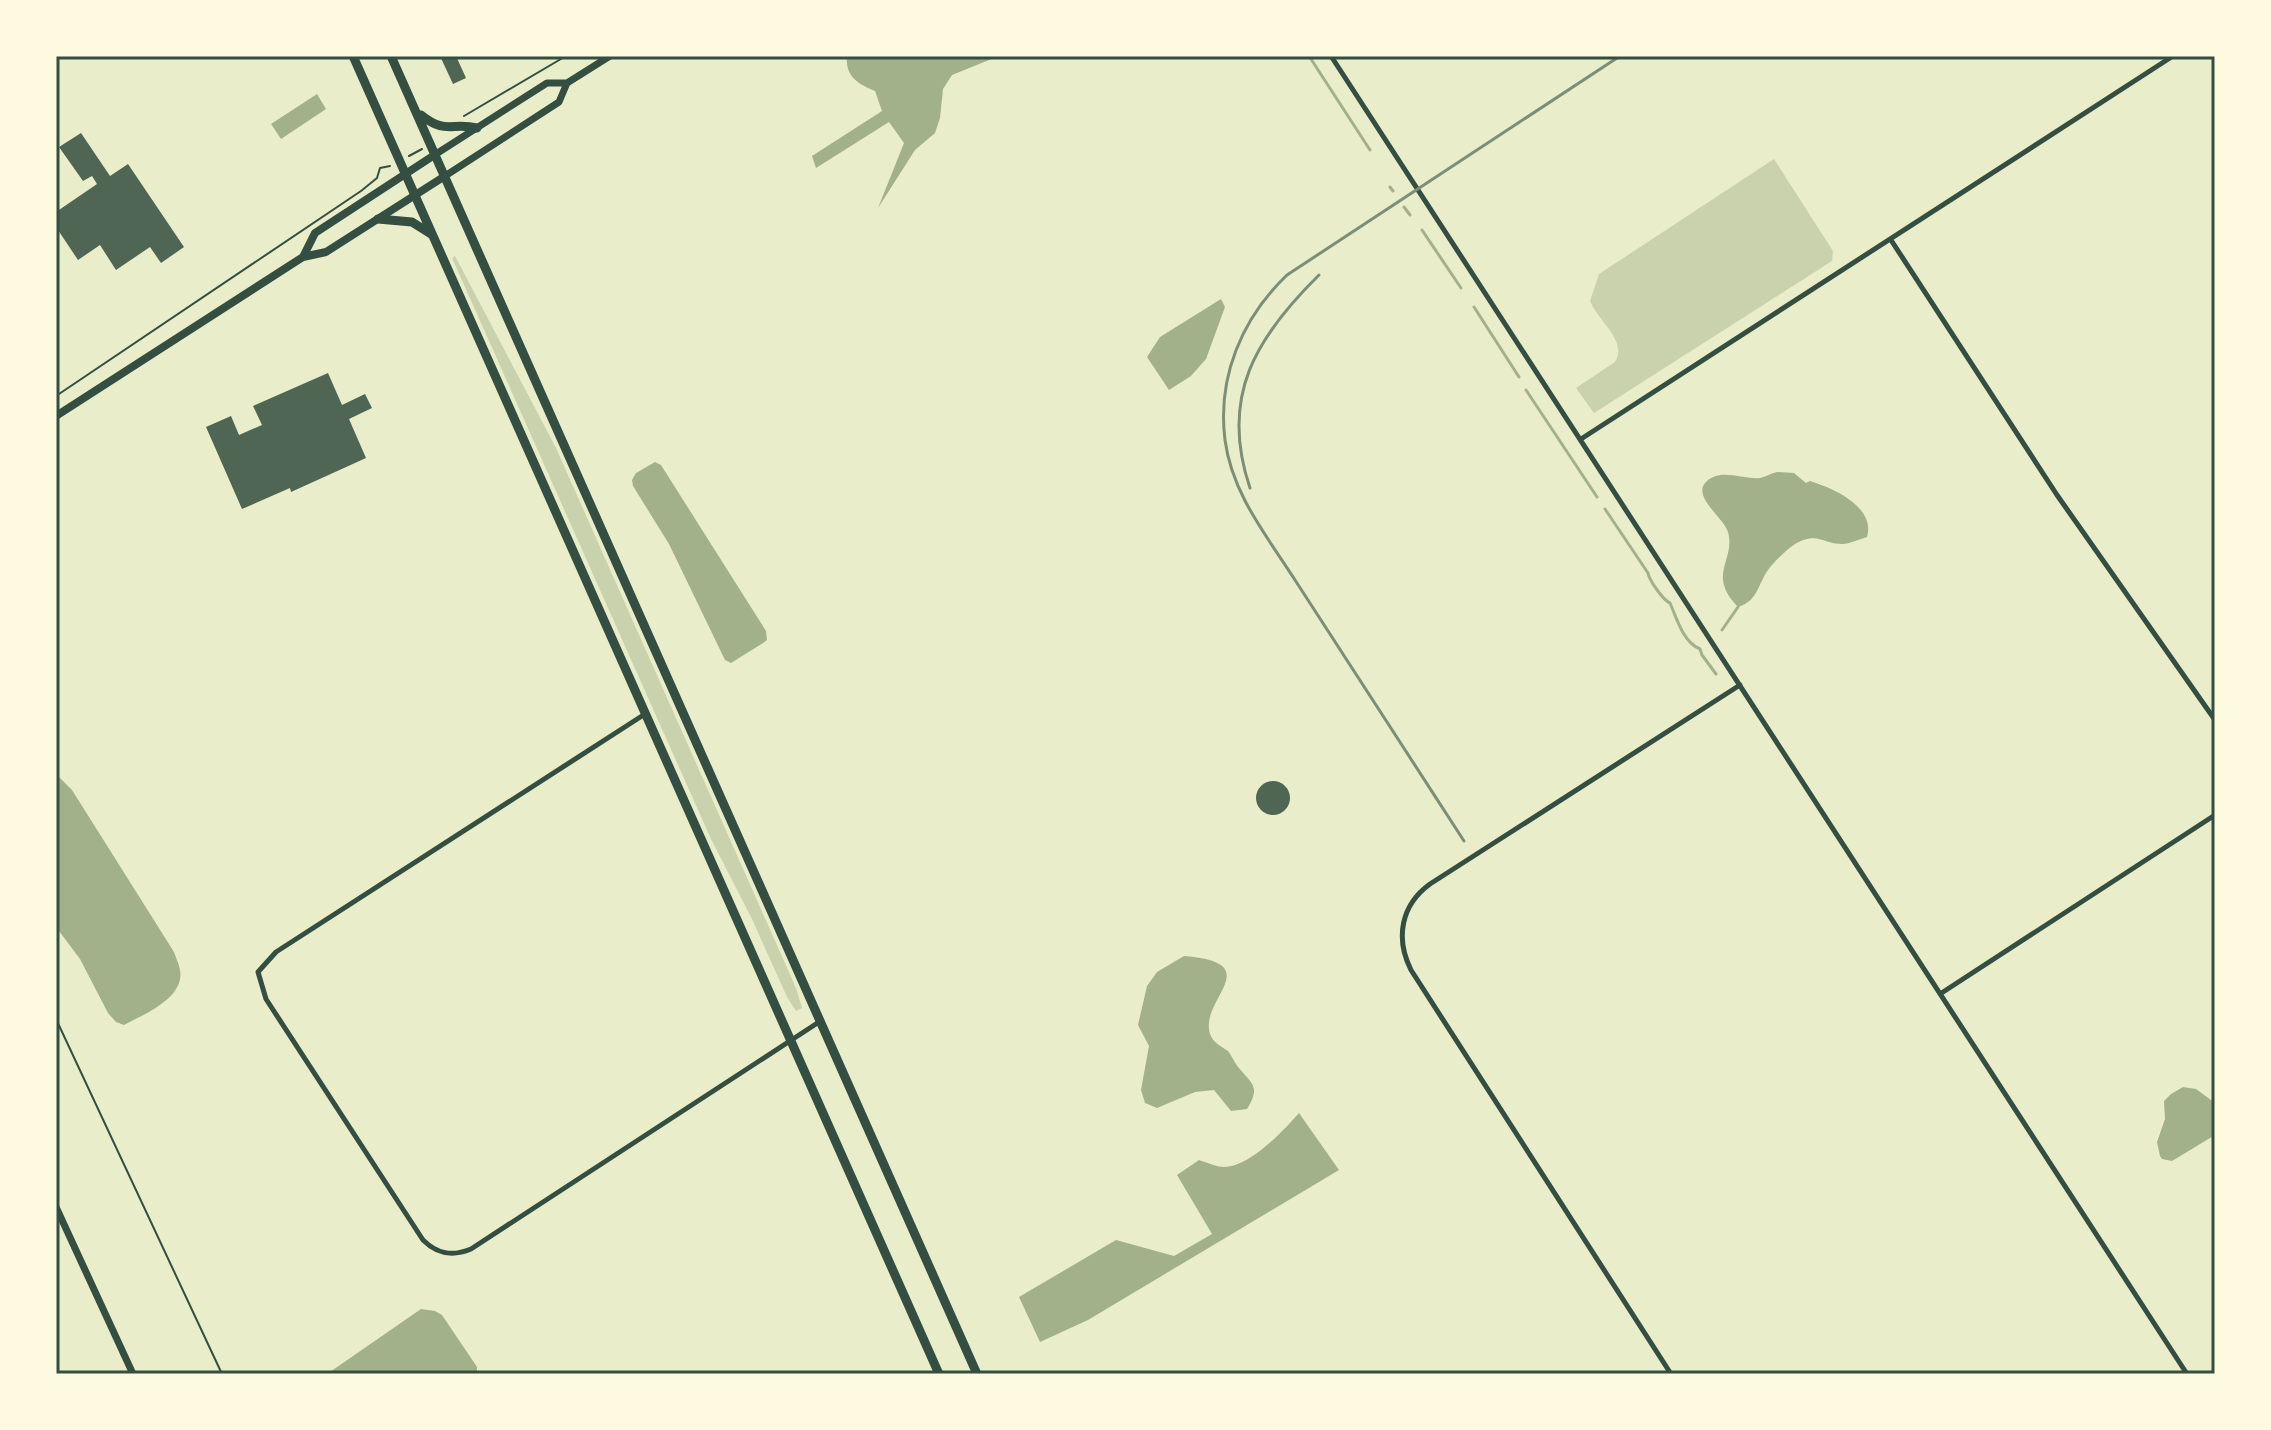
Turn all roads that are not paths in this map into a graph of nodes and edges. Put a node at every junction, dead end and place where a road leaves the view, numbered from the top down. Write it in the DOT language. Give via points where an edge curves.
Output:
graph roads {
  1 [pos="353,56"];
  2 [pos="391,56"];
  3 [pos="610,56"];
  4 [pos="1331,56"];
  5 [pos="2173,56"];
  6 [pos="567,83"];
  7 [pos="417,112"];
  8 [pos="477,128"];
  9 [pos="436,154"];
  10 [pos="406,174"];
  11 [pos="445,176"];
  12 [pos="415,195"];
  13 [pos="378,219"];
  14 [pos="433,235"];
  15 [pos="1891,240"];
  16 [pos="303,257"];
  17 [pos="56,416"];
  18 [pos="1581,439"];
  19 [pos="1740,685"];
  20 [pos="645,714"];
  21 [pos="2215,720"];
  22 [pos="2215,815"];
  23 [pos="1940,994"];
  24 [pos="820,1021"];
  25 [pos="790,1040"];
  26 [pos="56,1207"];
  27 [pos="133,1374"];
  28 [pos="939,1374"];
  29 [pos="977,1374"];
  30 [pos="1671,1374"];
  31 [pos="2187,1374"];
  1 -- 10 [label="main road"];
  2 -- 7 [label="main road"];
  3 -- 6 [label="street"];
  4 -- 18 [label="street"];
  5 -- 15 [label="street"];
  6 -- 8 [label="street" via="547,83"];
  6 -- 11 [label="street" via="559,102"];
  7 -- 8 [label="main road" via="444,128"];
  7 -- 9 [label="main road"];
  8 -- 9 [label="street"];
  9 -- 10 [label="main road"];
  9 -- 11 [label="main road"];
  10 -- 12 [label="main road"];
  10 -- 16 [label="main road" via="315,233"];
  11 -- 12 [label="main road"];
  11 -- 24 [label="main road"];
  12 -- 13 [label="main road"];
  12 -- 14 [label="main road"];
  13 -- 14 [label="main road" via="412,222"];
  13 -- 16 [label="main road" via="326,252"];
  14 -- 20 [label="main road"];
  15 -- 18 [label="street"];
  15 -- 21 [label="street" via="2057,495"];
  16 -- 17 [label="main road"];
  18 -- 19 [label="street"];
  19 -- 23 [label="street"];
  19 -- 30 [label="street" via="1422,890 1404,915 1402,947 1411,970"];
  20 -- 25 [label="main road"];
  20 -- 25 [label="street" via="276,952 258,972 263,993 423,1240 444,1254 471,1249"];
  22 -- 23 [label="street"];
  23 -- 31 [label="street"];
  24 -- 25 [label="street"];
  24 -- 29 [label="main road"];
  25 -- 28 [label="main road"];
  26 -- 27 [label="street"];
}
